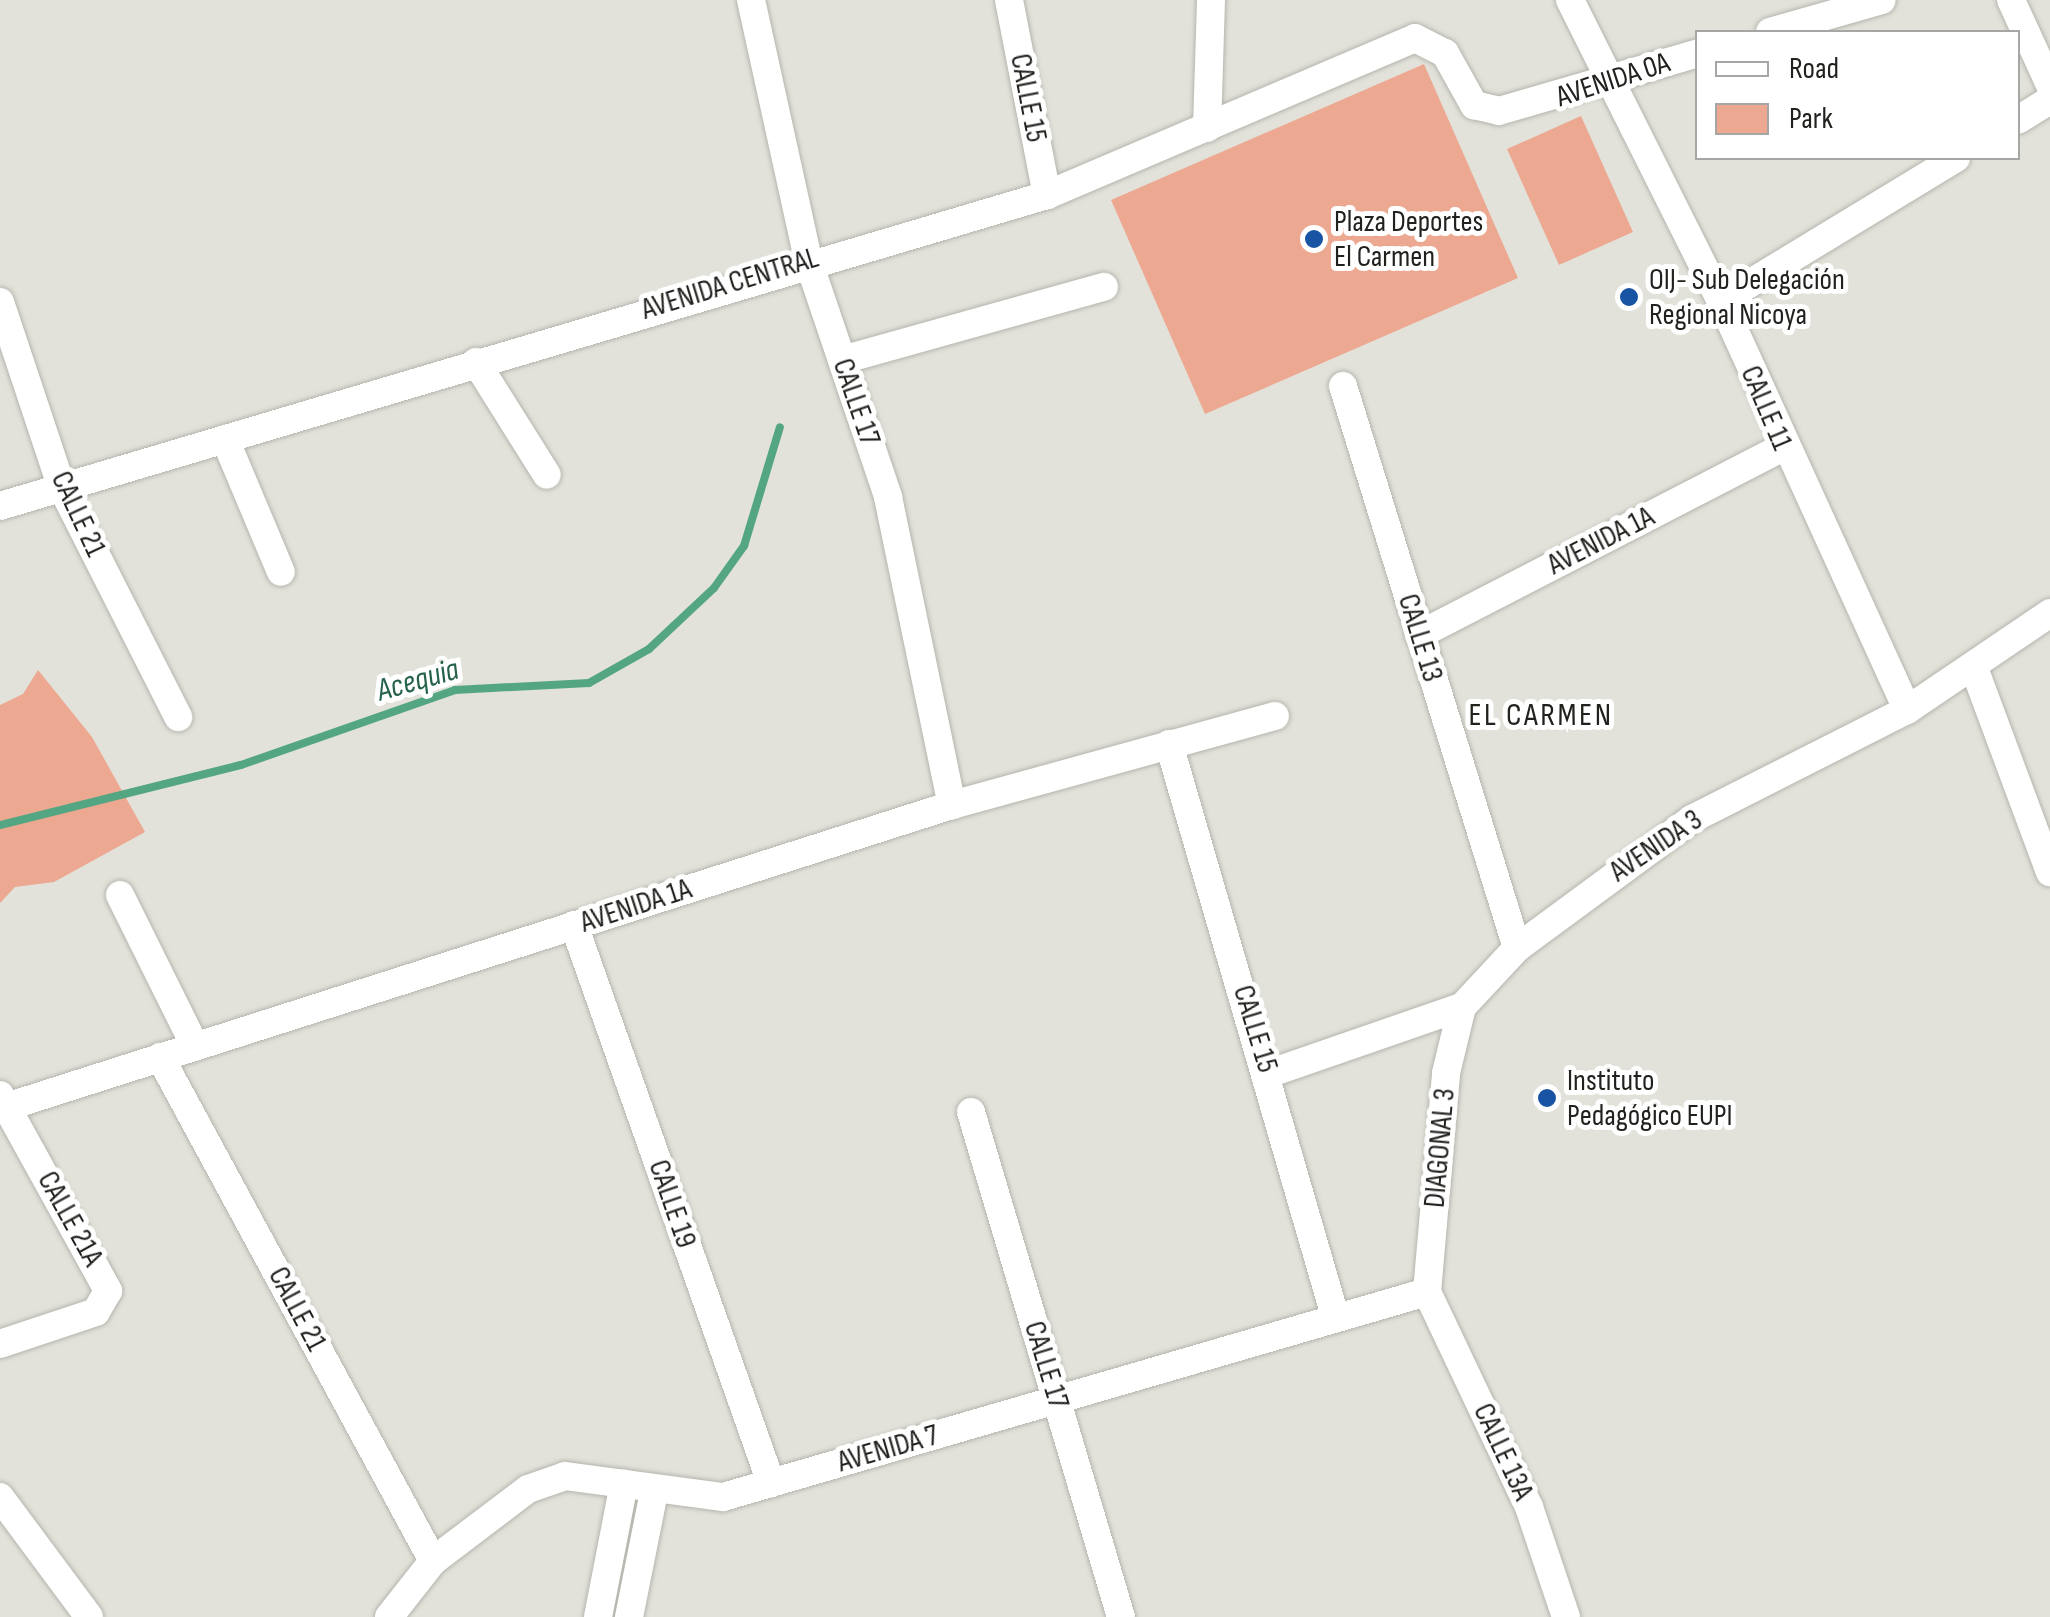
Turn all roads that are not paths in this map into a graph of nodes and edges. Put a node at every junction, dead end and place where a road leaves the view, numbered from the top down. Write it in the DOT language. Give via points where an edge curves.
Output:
graph roads {
  1 [pos="751,0"];
  2 [pos="1009,0"];
  3 [pos="1210,0"];
  4 [pos="1570,0"];
  5 [pos="1882,0"];
  6 [pos="2010,0"];
  7 [pos="1777,30"];
  8 [pos="1444,53"];
  9 [pos="1695,54"];
  10 [pos="1612,78"];
  11 [pos="2050,85"];
  12 [pos="2050,100"];
  13 [pos="2020,119"];
  14 [pos="1208,128"];
  15 [pos="1953,160"];
  16 [pos="1047,195"];
  17 [pos="808,260"];
  18 [pos="1104,287"];
  19 [pos="0,302"];
  20 [pos="1721,302"];
  21 [pos="842,360"];
  22 [pos="476,362"];
  23 [pos="1343,386"];
  24 [pos="225,439"];
  25 [pos="1782,448"];
  26 [pos="547,475"];
  27 [pos="62,488"];
  28 [pos="0,506"];
  29 [pos="280,572"];
  30 [pos="2050,613"];
  31 [pos="1419,635"];
  32 [pos="1974,668"];
  33 [pos="1907,710"];
  34 [pos="1275,716"];
  35 [pos="178,717"];
  36 [pos="1170,744"];
  37 [pos="952,806"];
  38 [pos="2048,854"];
  39 [pos="120,895"];
  40 [pos="574,925"];
  41 [pos="1517,948"];
  42 [pos="1462,1007"];
  43 [pos="196,1046"];
  44 [pos="160,1057"];
  45 [pos="1268,1074"];
  46 [pos="2,1103"];
  47 [pos="971,1112"];
  48 [pos="1428,1292"];
  49 [pos="1335,1316"];
  50 [pos="0,1344"];
  51 [pos="1056,1400"];
  52 [pos="624,1483"];
  53 [pos="771,1483"];
  54 [pos="654,1492"];
  55 [pos="0,1497"];
  56 [pos="433,1561"];
  57 [pos="90,1617"];
  58 [pos="389,1617"];
  59 [pos="598,1617"];
  60 [pos="629,1617"];
  61 [pos="1122,1617"];
  62 [pos="1566,1617"];
  1 -- 17 [label="street, CALLE 17"];
  2 -- 16 [label="street, CALLE 15"];
  3 -- 14 [label="street"];
  4 -- 10 [label="street, CALLE 11"];
  5 -- 7 [label="street"];
  6 -- 11 [label="street"];
  8 -- 10 [label="street, AVENIDA 0A" via="1474,106 1529,107"];
  8 -- 14 [label="street, AVENIDA CENTRAL" via="1415,38"];
  9 -- 10 [label="street, AVENIDA 0A"];
  10 -- 20 [label="street, CALLE 11"];
  12 -- 13 [label="street"];
  14 -- 16 [label="street, AVENIDA CENTRAL"];
  15 -- 20 [label="street"];
  16 -- 17 [label="street, AVENIDA CENTRAL"];
  17 -- 21 [label="street, CALLE 17"];
  17 -- 22 [label="street, AVENIDA CENTRAL"];
  18 -- 21 [label="street"];
  19 -- 27 [label="street, CALLE 21"];
  20 -- 25 [label="street, CALLE 11"];
  21 -- 37 [label="street, CALLE 17" via="888,497"];
  22 -- 24 [label="street, AVENIDA CENTRAL"];
  22 -- 26 [label="street"];
  23 -- 31 [label="street, CALLE 13"];
  24 -- 27 [label="street, AVENIDA CENTRAL"];
  24 -- 29 [label="street"];
  25 -- 31 [label="street, AVENIDA 1A"];
  25 -- 33 [label="street, CALLE 11"];
  27 -- 28 [label="street, AVENIDA CENTRAL"];
  27 -- 35 [label="street, CALLE 21"];
  30 -- 32 [label="street, AVENIDA 3"];
  31 -- 41 [label="street, CALLE 13"];
  32 -- 33 [label="street, AVENIDA 3"];
  32 -- 38 [label="street"];
  33 -- 41 [label="street, AVENIDA 3" via="1692,819"];
  34 -- 36 [label="street, AVENIDA 1A"];
  36 -- 37 [label="street, AVENIDA 1A"];
  36 -- 45 [label="street, CALLE 15"];
  37 -- 40 [label="street, AVENIDA 1A"];
  39 -- 43 [label="street"];
  40 -- 43 [label="street, AVENIDA 1A"];
  40 -- 53 [label="street, CALLE 19"];
  41 -- 42 [label="street, AVENIDA 3"];
  42 -- 45 [label="street, AVENIDA 3"];
  42 -- 48 [label="street, DIAGONAL 3" via="1446,1073"];
  43 -- 44 [label="street, AVENIDA 1A"];
  44 -- 46 [label="street, AVENIDA 1A"];
  44 -- 56 [label="street, CALLE 21"];
  45 -- 49 [label="street, CALLE 15"];
  46 -- 50 [label="street, CALLE 21A" via="108,1291 96,1312"];
  47 -- 51 [label="street, CALLE 17"];
  48 -- 49 [label="street, AVENIDA 7"];
  48 -- 62 [label="street, CALLE 13A" via="1529,1508"];
  49 -- 51 [label="street, AVENIDA 7"];
  51 -- 53 [label="street, AVENIDA 7"];
  51 -- 61 [label="street, CALLE 17"];
  52 -- 54 [label="street, AVENIDA 7"];
  52 -- 56 [label="street, AVENIDA 7" via="564,1476 528,1489"];
  52 -- 59 [label="street"];
  53 -- 54 [label="street, AVENIDA 7" via="723,1497"];
  54 -- 60 [label="street"];
  55 -- 57 [label="street"];
  56 -- 58 [label="street, AVENIDA 7"];
}
